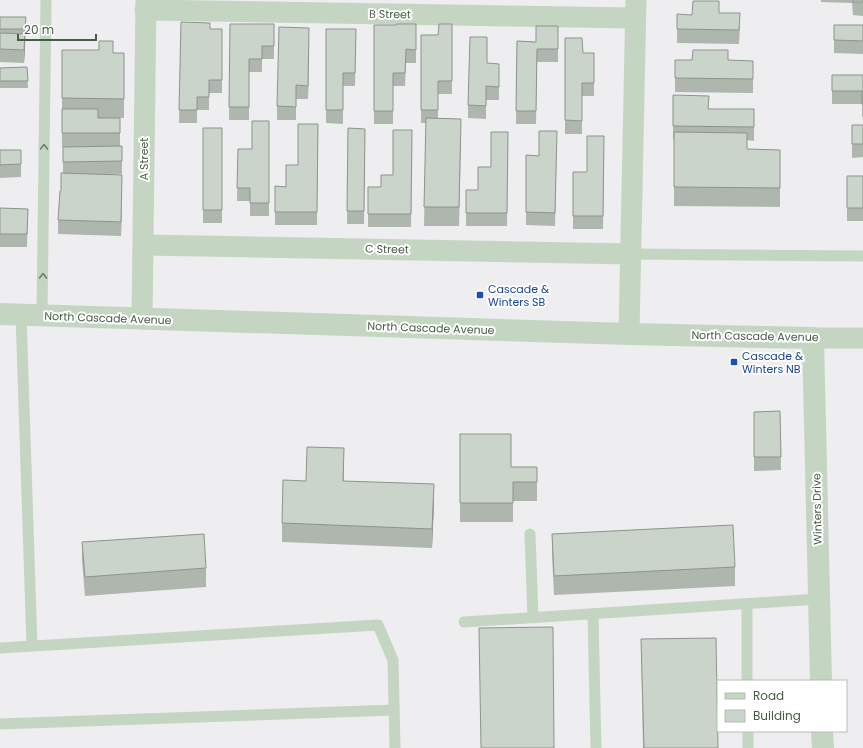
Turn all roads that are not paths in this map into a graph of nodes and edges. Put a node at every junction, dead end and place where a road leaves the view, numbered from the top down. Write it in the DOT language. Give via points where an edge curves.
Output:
graph roads {
  1 [pos="46,0"];
  2 [pos="145,5"];
  3 [pos="635,9"];
  4 [pos="143,245"];
  5 [pos="632,254"];
  6 [pos="863,256"];
  7 [pos="0,314"];
  8 [pos="32,315"];
  9 [pos="142,319"];
  10 [pos="629,334"];
  11 [pos="814,338"];
  12 [pos="863,338"];
  13 [pos="530,534"];
  14 [pos="819,599"];
  15 [pos="747,604"];
  16 [pos="593,614"];
  17 [pos="534,618"];
  18 [pos="464,622"];
  19 [pos="32,646"];
  20 [pos="0,648"];
  21 [pos="748,680"];
  22 [pos="821,680"];
  23 [pos="394,710"];
  24 [pos="0,724"];
  25 [pos="748,732"];
  26 [pos="822,732"];
  27 [pos="395,748"];
  28 [pos="596,748"];
  29 [pos="748,748"];
  30 [pos="823,748"];
  8 -- 1 [label="lane, one-way"];
  2 -- 3 [label="street, B Street"];
  2 -- 4 [label="street, A Street"];
  3 -- 5 [label="street"];
  4 -- 5 [label="street, C Street"];
  4 -- 9 [label="street, A Street"];
  5 -- 6 [label="lane"];
  5 -- 10 [label="street"];
  7 -- 8 [label="street, North Cascade Avenue"];
  8 -- 9 [label="street, North Cascade Avenue"];
  8 -- 19 [label="lane"];
  9 -- 10 [label="street, North Cascade Avenue"];
  10 -- 11 [label="street, North Cascade Avenue"];
  11 -- 12 [label="street, North Cascade Avenue"];
  11 -- 14 [label="street, Winters Drive"];
  13 -- 17 [label="lane"];
  14 -- 15 [label="lane"];
  14 -- 22 [label="street, Winters Drive"];
  15 -- 16 [label="lane"];
  15 -- 21 [label="lane"];
  16 -- 17 [label="lane"];
  16 -- 28 [label="lane"];
  17 -- 18 [label="lane"];
  19 -- 20 [label="lane"];
  19 -- 23 [label="lane" via="378,625 393,660"];
  23 -- 24 [label="lane"];
  23 -- 27 [label="lane"];
  25 -- 29 [label="lane"];
  26 -- 30 [label="street"];
}
